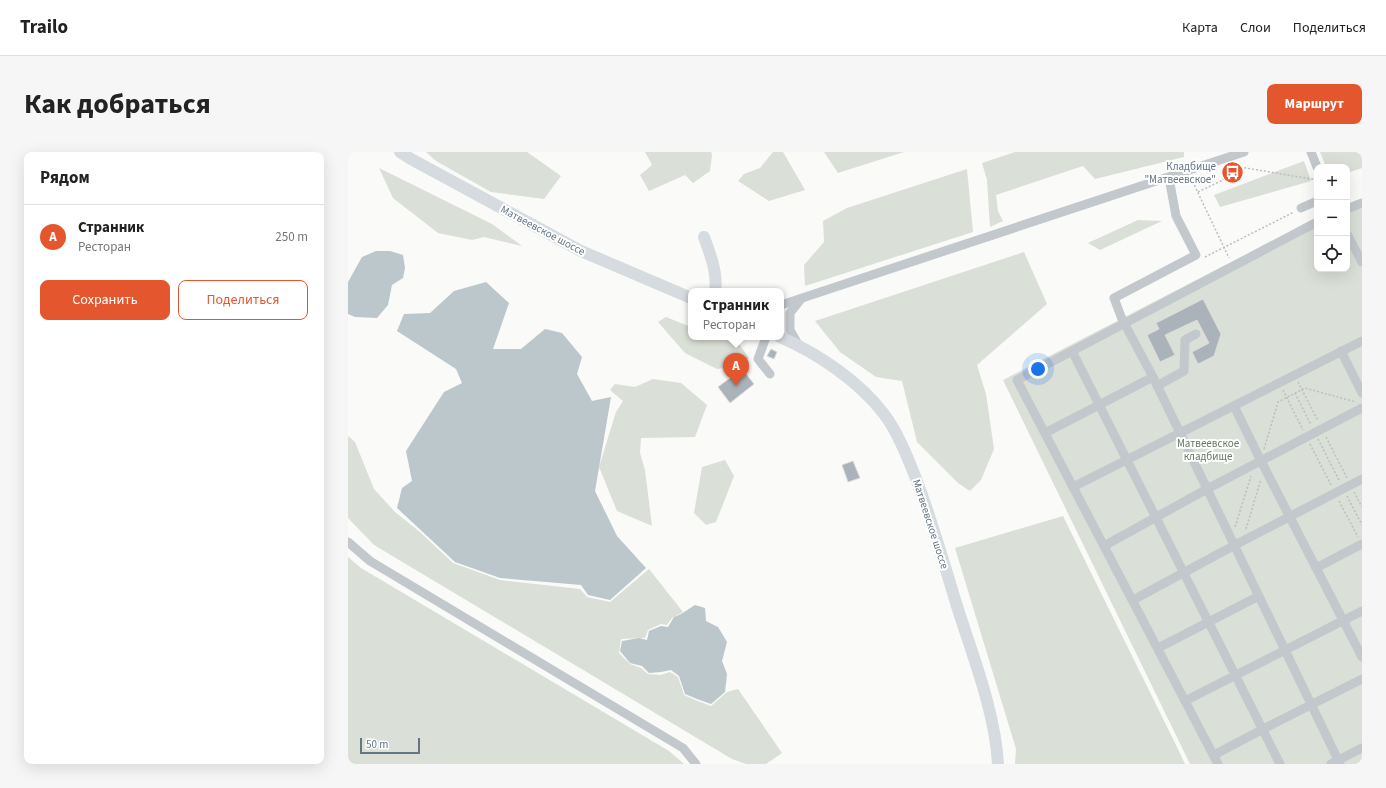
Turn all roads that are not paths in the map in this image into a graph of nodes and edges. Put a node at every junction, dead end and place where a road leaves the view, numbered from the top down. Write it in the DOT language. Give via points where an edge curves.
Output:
graph roads {
  1 [pos="400,152"];
  2 [pos="1244,152"];
  3 [pos="1311,152"];
  4 [pos="1316,164"];
  5 [pos="1169,178"];
  6 [pos="1314,202"];
  7 [pos="1362,203"];
  8 [pos="1350,207"];
  9 [pos="1301,208"];
  10 [pos="1314,224"];
  11 [pos="704,236"];
  12 [pos="1348,236"];
  13 [pos="1362,262"];
  14 [pos="715,288"];
  15 [pos="688,297"];
  16 [pos="801,299"];
  17 [pos="784,304"];
  18 [pos="1125,323"];
  19 [pos="1196,334"];
  20 [pos="784,339"];
  21 [pos="765,340"];
  22 [pos="1362,341"];
  23 [pos="799,346"];
  24 [pos="1072,351"];
  25 [pos="1341,351"];
  26 [pos="770,374"];
  27 [pos="1153,377"];
  28 [pos="1157,386"];
  29 [pos="1362,393"];
  30 [pos="1099,405"];
  31 [pos="1234,406"];
  32 [pos="1362,408"];
  33 [pos="1045,433"];
  34 [pos="1180,433"];
  35 [pos="1126,460"];
  36 [pos="1260,464"];
  37 [pos="1362,479"];
  38 [pos="1073,487"];
  39 [pos="1207,489"];
  40 [pos="1290,516"];
  41 [pos="1156,517"];
  42 [pos="1236,541"];
  43 [pos="348,542"];
  44 [pos="1362,544"];
  45 [pos="1104,546"];
  46 [pos="1316,568"];
  47 [pos="1184,573"];
  48 [pos="1259,596"];
  49 [pos="1133,600"];
  50 [pos="1362,610"];
  51 [pos="1343,620"];
  52 [pos="1209,622"];
  53 [pos="1158,648"];
  54 [pos="1285,650"];
  55 [pos="1362,657"];
  56 [pos="1235,675"];
  57 [pos="1362,679"];
  58 [pos="1186,701"];
  59 [pos="1312,704"];
  60 [pos="1262,729"];
  61 [pos="1362,748"];
  62 [pos="1214,756"];
  63 [pos="1336,763"];
  64 [pos="696,764"];
  65 [pos="998,764"];
  66 [pos="1218,764"];
  67 [pos="1280,764"];
  1 -- 15 [label="main road, Матвеевское шоссе" via="581,251"];
  2 -- 5 [label="street"];
  3 -- 4 [label="street"];
  5 -- 16 [label="street"];
  5 -- 18 [label="street" via="1176,216 1196,255 1114,298"];
  6 -- 9 [label="street"];
  7 -- 8 [label="street"];
  10 -- 18 [label="street"];
  11 -- 14 [label="main road" via="713,264"];
  12 -- 13 [label="street"];
  16 -- 17 [label="street"];
  16 -- 23 [label="street" via="790,313 790,330"];
  18 -- 24 [label="street"];
  18 -- 27 [label="street"];
  19 -- 28 [label="street" via="1185,340 1184,372"];
  20 -- 23 [label="main road, Матвеевское шоссе"];
  21 -- 26 [label="street" via="758,359"];
  22 -- 25 [label="street"];
  23 -- 65 [label="main road, Матвеевское шоссе" via="858,386 884,414 906,452 926,504 988,703"];
  24 -- 30 [label="street"];
  24 -- 33 [label="street" via="1017,380"];
  25 -- 29 [label="street"];
  25 -- 31 [label="street"];
  27 -- 28 [label="street"];
  27 -- 30 [label="street"];
  28 -- 34 [label="street"];
  30 -- 33 [label="street"];
  30 -- 35 [label="street"];
  31 -- 34 [label="street"];
  31 -- 36 [label="street"];
  32 -- 36 [label="street"];
  33 -- 38 [label="street"];
  34 -- 35 [label="street"];
  34 -- 39 [label="street"];
  35 -- 38 [label="street"];
  35 -- 41 [label="street"];
  36 -- 39 [label="street"];
  36 -- 40 [label="street"];
  37 -- 40 [label="street"];
  38 -- 45 [label="street"];
  39 -- 41 [label="street"];
  39 -- 42 [label="street"];
  40 -- 42 [label="street"];
  40 -- 46 [label="street"];
  41 -- 45 [label="street"];
  41 -- 47 [label="street"];
  42 -- 47 [label="street"];
  42 -- 48 [label="street"];
  43 -- 64 [label="street" via="370,561 683,748"];
  44 -- 46 [label="street"];
  45 -- 49 [label="street"];
  46 -- 51 [label="street"];
  47 -- 49 [label="street"];
  47 -- 52 [label="street"];
  48 -- 52 [label="street"];
  48 -- 54 [label="street"];
  49 -- 53 [label="street"];
  50 -- 51 [label="street"];
  51 -- 54 [label="street"];
  51 -- 55 [label="street"];
  52 -- 53 [label="street"];
  52 -- 56 [label="street"];
  53 -- 58 [label="street"];
  54 -- 56 [label="street"];
  54 -- 59 [label="street"];
  56 -- 58 [label="street"];
  56 -- 60 [label="street"];
  57 -- 59 [label="street"];
  58 -- 62 [label="street"];
  59 -- 60 [label="street"];
  59 -- 63 [label="street"];
  60 -- 62 [label="street"];
  60 -- 67 [label="street"];
  61 -- 63 [label="street"];
  62 -- 66 [label="street"];
}
